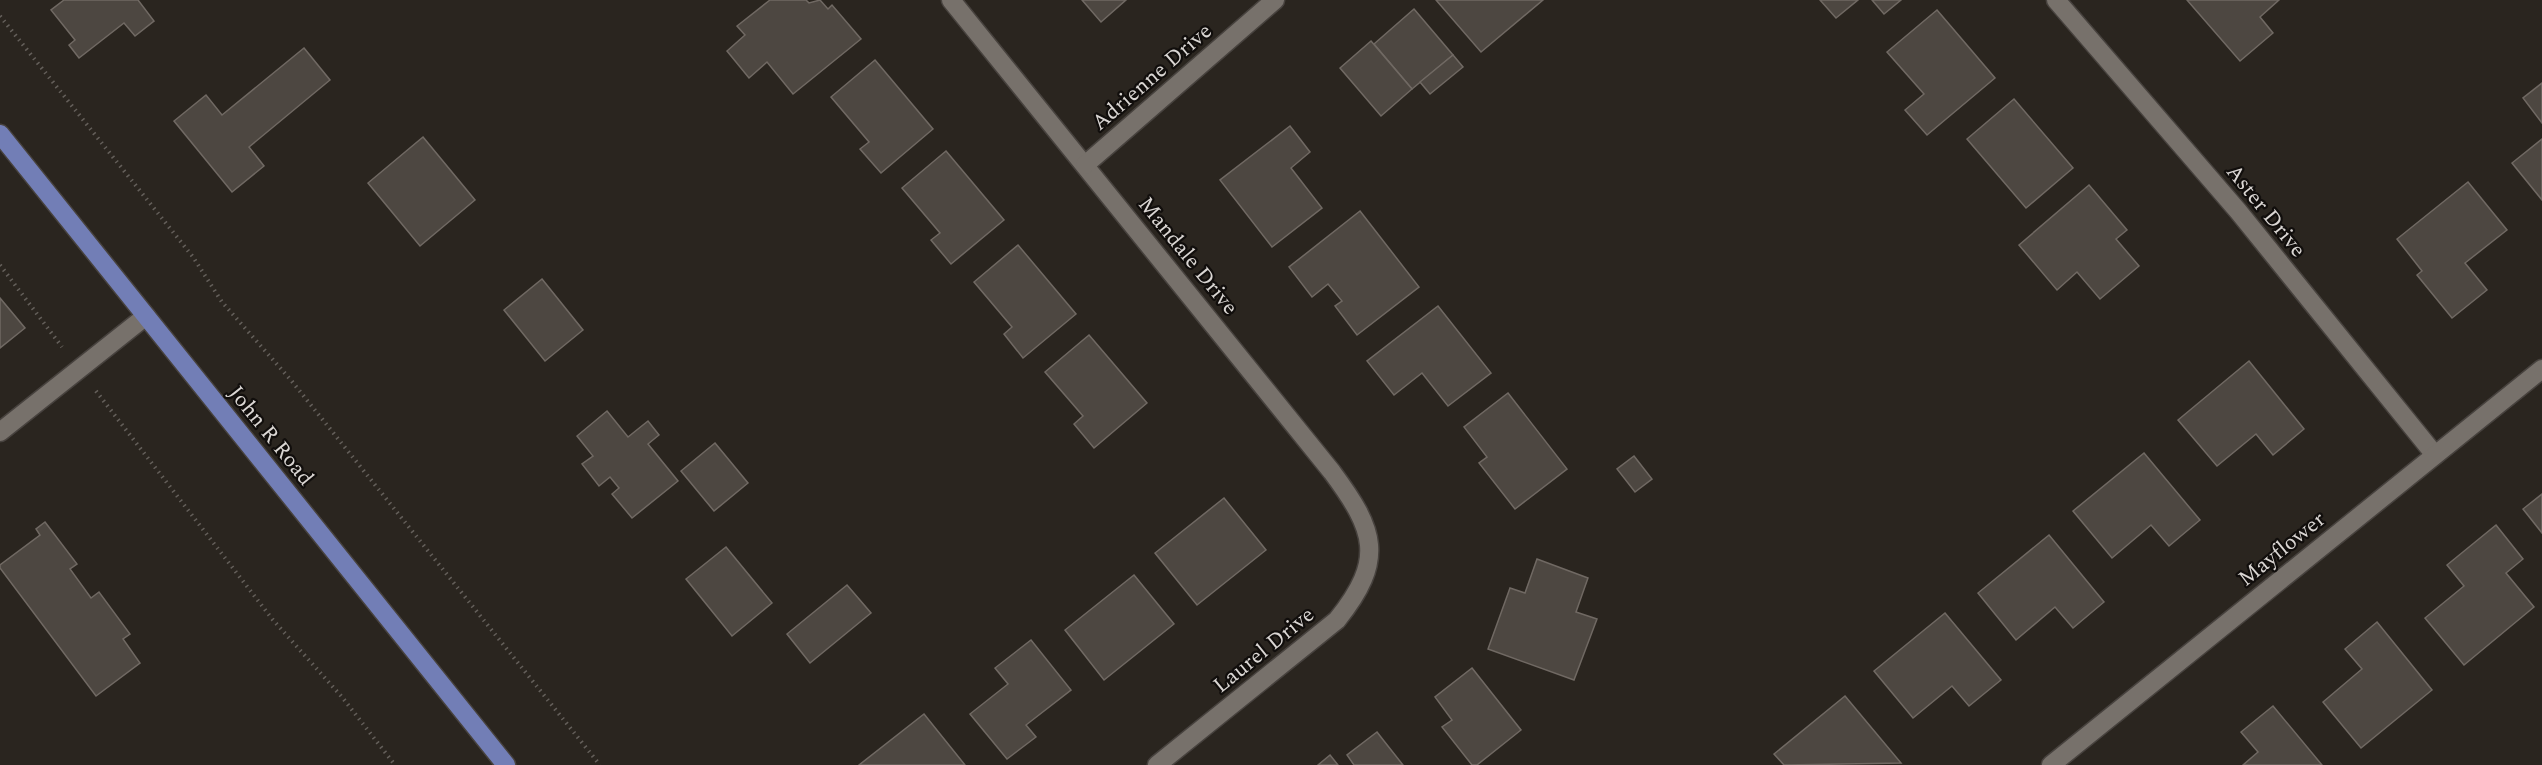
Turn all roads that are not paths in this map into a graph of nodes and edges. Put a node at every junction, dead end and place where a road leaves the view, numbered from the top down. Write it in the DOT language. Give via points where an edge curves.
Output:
graph roads {
  1 [pos="951,0"];
  2 [pos="1275,0"];
  3 [pos="2056,0"];
  4 [pos="0,134"];
  5 [pos="1084,165"];
  6 [pos="146,316"];
  7 [pos="2542,369"];
  8 [pos="0,432"];
  9 [pos="2435,455"];
  10 [pos="1369,550"];
  11 [pos="506,765"];
  12 [pos="1157,765"];
  13 [pos="2050,765"];
  1 -- 5 [label="street, Mandale Drive"];
  2 -- 5 [label="street, Adrienne Drive"];
  3 -- 9 [label="street, Aster Drive" via="2238,211"];
  4 -- 6 [label="main road, John R Road"];
  5 -- 10 [label="street, Mandale Drive" via="1332,472 1365,520"];
  6 -- 8 [label="street"];
  6 -- 11 [label="main road, John R Road"];
  7 -- 9 [label="street, Mayflower"];
  9 -- 13 [label="street, Mayflower"];
  10 -- 12 [label="street, Laurel Drive" via="1362,582 1337,620"];
}
